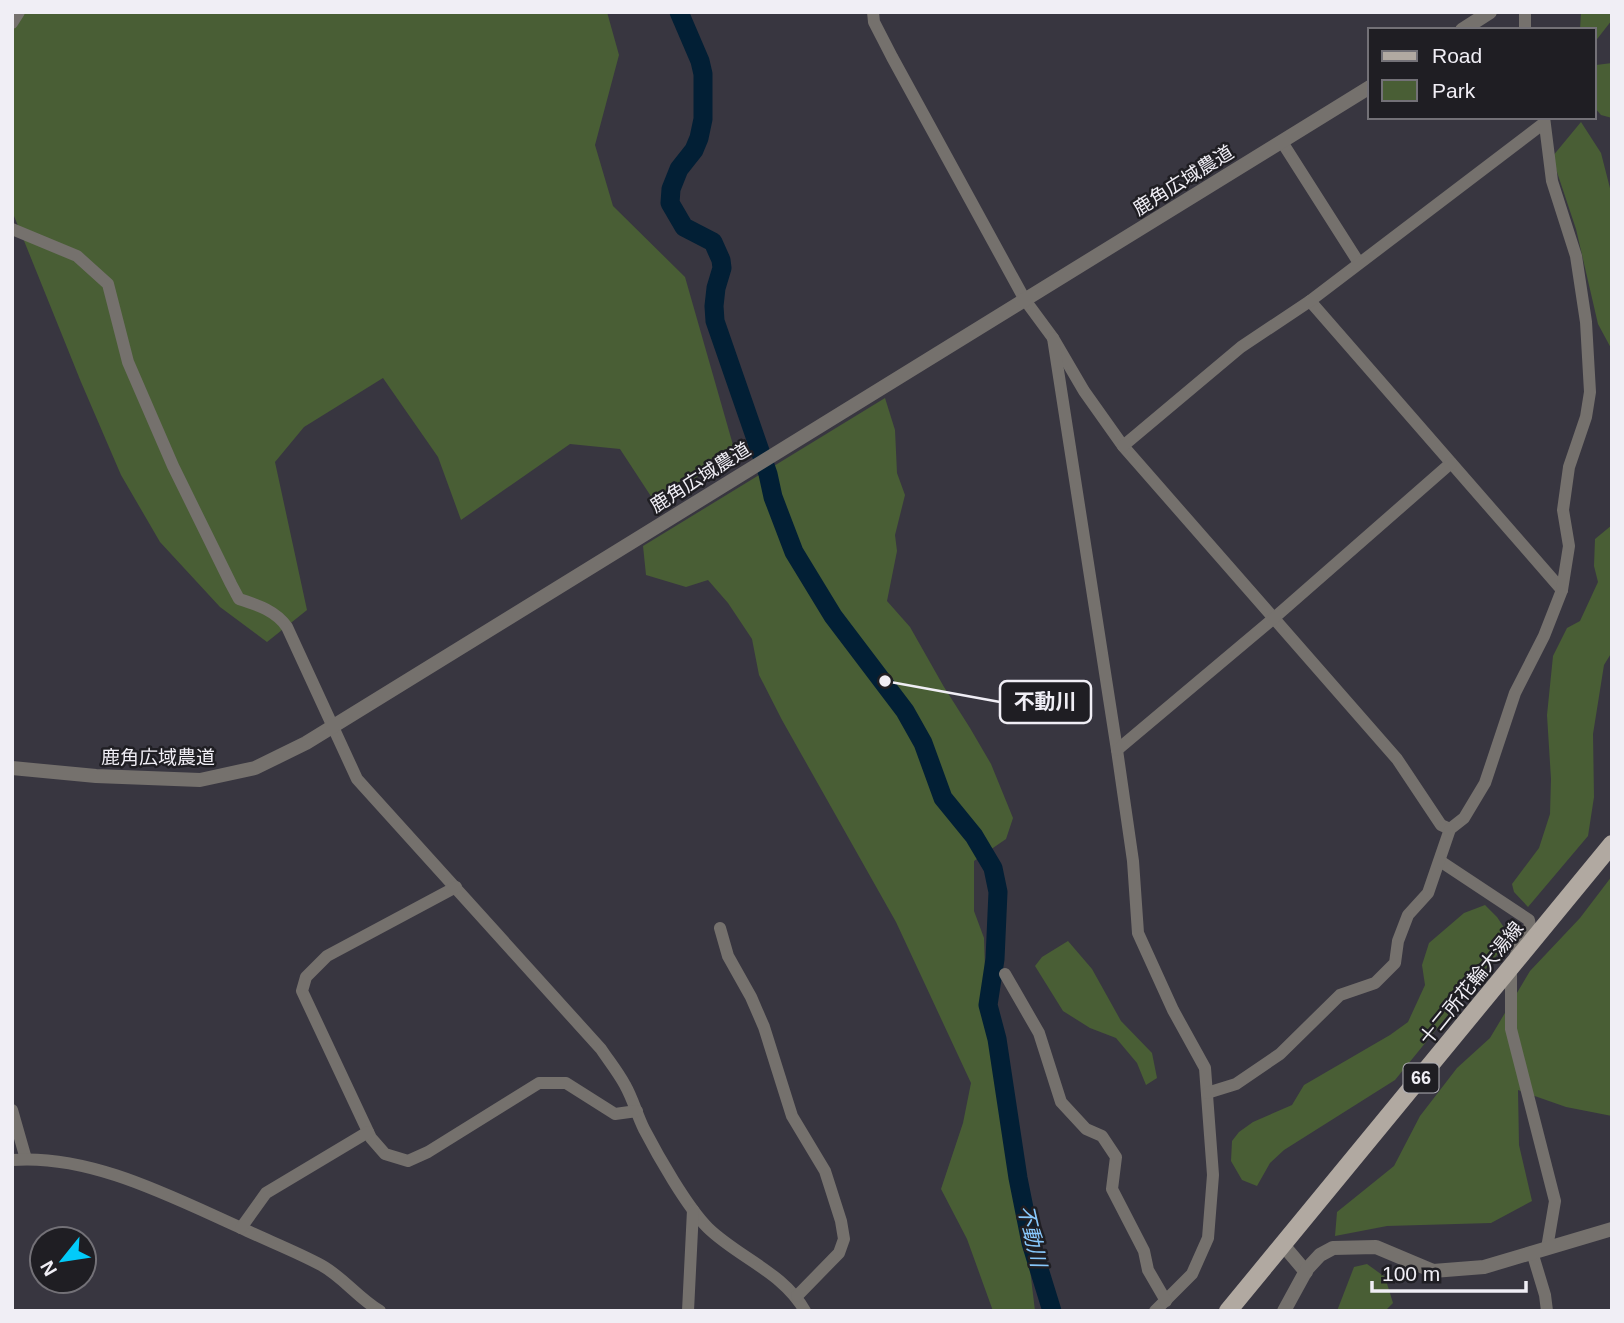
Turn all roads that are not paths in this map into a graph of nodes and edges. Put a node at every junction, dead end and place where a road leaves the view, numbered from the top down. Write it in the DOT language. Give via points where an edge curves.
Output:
graph roads {
  1 [pos="19,12"];
  2 [pos="873,12"];
  3 [pos="1490,12"];
  4 [pos="12,23"];
  5 [pos="1465,28"];
  6 [pos="1368,88"];
  7 [pos="1544,120"];
  8 [pos="1282,142"];
  9 [pos="12,229"];
  10 [pos="1359,263"];
  11 [pos="1024,300"];
  12 [pos="1310,301"];
  13 [pos="1053,338"];
  14 [pos="1123,446"];
  15 [pos="1451,463"];
  16 [pos="1562,590"];
  17 [pos="1274,618"];
  18 [pos="334,725"];
  19 [pos="1117,750"];
  20 [pos="12,768"];
  21 [pos="1450,829"];
  22 [pos="1612,844"];
  23 [pos="1440,861"];
  24 [pos="456,887"];
  25 [pos="720,928"];
  26 [pos="1513,966"];
  27 [pos="1005,974"];
  28 [pos="1207,1093"];
  29 [pos="12,1110"];
  30 [pos="637,1111"];
  31 [pos="368,1132"];
  32 [pos="26,1159"];
  33 [pos="12,1160"];
  34 [pos="693,1210"];
  35 [pos="241,1228"];
  36 [pos="1612,1229"];
  37 [pos="1284,1246"];
  38 [pos="1547,1248"];
  39 [pos="1532,1252"];
  40 [pos="1306,1272"];
  41 [pos="796,1296"];
  42 [pos="1166,1301"];
  43 [pos="380,1311"];
  44 [pos="688,1311"];
  45 [pos="805,1311"];
  46 [pos="1155,1311"];
  47 [pos="1228,1311"];
  48 [pos="1284,1311"];
  49 [pos="1547,1311"];
  1 -- 4 [label="street"];
  2 -- 11 [label="street" via="892,57"];
  3 -- 5 [label="street"];
  6 -- 8 [label="street, 鹿角広域農道"];
  7 -- 10 [label="street"];
  7 -- 16 [label="street" via="1552,181 1576,256 1590,392 1569,467 1563,510 1569,545"];
  8 -- 10 [label="street"];
  8 -- 11 [label="street, 鹿角広域農道"];
  9 -- 18 [label="street" via="77,256 108,284 128,362 239,599 280,617"];
  10 -- 12 [label="street"];
  11 -- 13 [label="street"];
  11 -- 18 [label="street, 鹿角広域農道"];
  12 -- 14 [label="street" via="1241,347"];
  12 -- 15 [label="street"];
  13 -- 14 [label="street"];
  13 -- 19 [label="street"];
  14 -- 17 [label="street"];
  15 -- 16 [label="street"];
  15 -- 17 [label="street"];
  16 -- 21 [label="street" via="1515,693 1485,783 1464,818"];
  17 -- 19 [label="street"];
  17 -- 21 [label="street" via="1397,759 1441,825"];
  18 -- 20 [label="street, 鹿角広域農道" via="255,768 200,780"];
  18 -- 24 [label="street" via="357,779"];
  19 -- 28 [label="street" via="1138,933 1205,1068"];
  21 -- 23 [label="street"];
  22 -- 26 [label="main road, 十二所花輪大湯線 / 66"];
  23 -- 26 [label="street" via="1529,920"];
  23 -- 28 [label="street" via="1428,893 1408,915 1395,963 1375,983 1340,995 1280,1054 1236,1084"];
  24 -- 30 [label="street" via="601,1049"];
  24 -- 31 [label="street" via="327,956 306,976 302,991"];
  25 -- 41 [label="street" via="728,956 764,1027 792,1116 825,1171 841,1221 844,1239 839,1253"];
  26 -- 37 [label="main road, 十二所花輪大湯線 / 66"];
  26 -- 38 [label="street" via="1511,1029 1555,1201"];
  27 -- 42 [label="street" via="1039,1033 1061,1102 1086,1129 1102,1136 1116,1157 1112,1189"];
  28 -- 42 [label="street" via="1213,1175 1208,1238 1192,1274"];
  29 -- 32 [label="street"];
  30 -- 31 [label="street" via="615,1114 566,1083 539,1083 408,1161 385,1154"];
  30 -- 34 [label="street"];
  31 -- 35 [label="street" via="266,1193"];
  32 -- 33 [label="street"];
  32 -- 35 [label="street" via="72,1163 112,1175"];
  34 -- 41 [label="street" via="708,1228"];
  34 -- 44 [label="street"];
  35 -- 43 [label="street" via="322,1265"];
  36 -- 38 [label="street"];
  37 -- 40 [label="street"];
  37 -- 47 [label="main road, 十二所花輪大湯線 / 66"];
  38 -- 39 [label="street"];
  39 -- 40 [label="street" via="1484,1267 1433,1271 1376,1247 1333,1248"];
  39 -- 49 [label="street"];
  40 -- 48 [label="street"];
  41 -- 45 [label="street"];
  42 -- 46 [label="street"];
}
